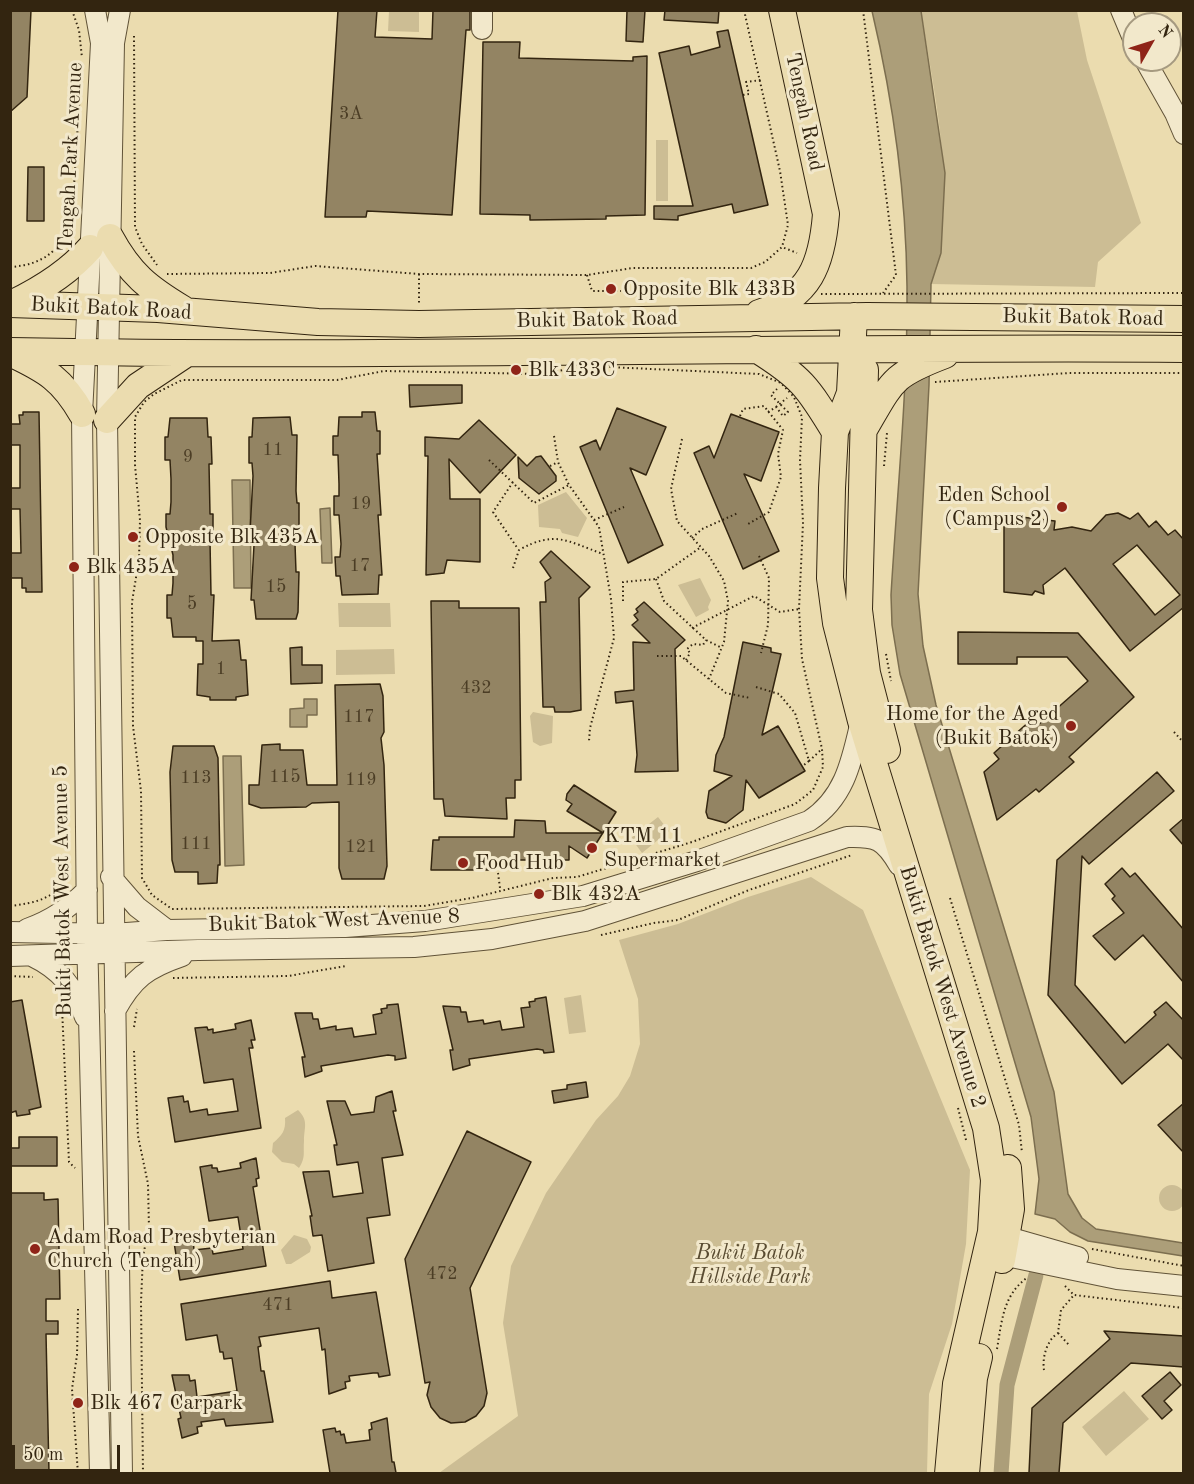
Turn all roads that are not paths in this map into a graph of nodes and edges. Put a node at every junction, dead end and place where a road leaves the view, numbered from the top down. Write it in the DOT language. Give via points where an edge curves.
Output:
graph roads {
  1 [pos="95,10"];
  2 [pos="120,10"];
  3 [pos="782,10"];
  4 [pos="1152,72"];
  5 [pos="1184,134"];
  6 [pos="100,242"];
  7 [pos="10,304"];
  8 [pos="98,307"];
  9 [pos="186,311"];
  10 [pos="861,316"];
  11 [pos="1184,319"];
  12 [pos="736,320"];
  13 [pos="755,348"];
  14 [pos="1184,349"];
  15 [pos="859,350"];
  16 [pos="957,350"];
  17 [pos="10,352"];
  18 [pos="96,353"];
  19 [pos="187,353"];
  20 [pos="82,414"];
  21 [pos="107,420"];
  22 [pos="876,427"];
  23 [pos="835,432"];
  24 [pos="831,505"];
  25 [pos="860,516"];
  26 [pos="861,721"];
  27 [pos="111,877"];
  28 [pos="910,882"];
  29 [pos="87,890"];
  30 [pos="542,903"];
  31 [pos="547,928"];
  32 [pos="167,930"];
  33 [pos="15,932"];
  34 [pos="87,934"];
  35 [pos="114,943"];
  36 [pos="198,950"];
  37 [pos="88,954"];
  38 [pos="10,956"];
  39 [pos="32,956"];
  40 [pos="115,1011"];
  41 [pos="90,1029"];
  42 [pos="998,1244"];
  43 [pos="1184,1276"];
  44 [pos="1184,1286"];
  45 [pos="100,1473"];
  46 [pos="122,1473"];
  47 [pos="948,1473"];
  48 [pos="966,1473"];
  1 -- 6 [label="street, Tengah Park Avenue" via="101,43"];
  2 -- 6 [label="street, Tengah Park Avenue" via="114,43"];
  3 -- 12 [label="main road, Tengah Road" via="826,214 820,259 799,291 780,305"];
  4 -- 5 [label="street"];
  6 -- 7 [label="main road" via="47,285"];
  6 -- 8 [label="street, Tengah Park Avenue"];
  6 -- 9 [label="main road" via="153,291"];
  7 -- 8 [label="main road, Bukit Batok Road"];
  8 -- 9 [label="main road, Bukit Batok Road"];
  8 -- 18 [label="street, Bukit Batok West Avenue 5"];
  9 -- 12 [label="main road, Bukit Batok Road" via="318,322"];
  10 -- 11 [label="main road, Bukit Batok Road"];
  10 -- 12 [label="main road, Bukit Batok Road"];
  10 -- 15 [label="main road, Bukit Batok West Avenue 2"];
  13 -- 15 [label="main road, Bukit Batok Road"];
  13 -- 19 [label="main road, Bukit Batok Road"];
  13 -- 23 [label="main road" via="799,378"];
  14 -- 16 [label="main road, Bukit Batok Road"];
  15 -- 16 [label="main road, Bukit Batok Road"];
  15 -- 22 [label="main road, Bukit Batok West Avenue 2"];
  15 -- 23 [label="main road, Bukit Batok West Avenue 2" via="850,393"];
  16 -- 22 [label="main road" via="897,376"];
  17 -- 18 [label="main road, Bukit Batok Road"];
  17 -- 20 [label="main road" via="52,375 72,396"];
  18 -- 19 [label="main road, Bukit Batok Road"];
  18 -- 20 [label="street, Bukit Batok West Avenue 5"];
  18 -- 21 [label="street, Bukit Batok West Avenue 5"];
  19 -- 21 [label="main road" via="138,386"];
  20 -- 29 [label="street, Bukit Batok West Avenue 5"];
  21 -- 27 [label="street, Bukit Batok West Avenue 5"];
  22 -- 25 [label="main road, Bukit Batok West Avenue 2"];
  23 -- 24 [label="main road, Bukit Batok West Avenue 2"];
  24 -- 25 [label="main road" via="837,497 851,496"];
  24 -- 26 [label="main road, Bukit Batok West Avenue 2" via="833,601"];
  25 -- 42 [label="main road, Bukit Batok West Avenue 2" via="859,610 867,673 1000,1123 1008,1165 1011,1209"];
  26 -- 28 [label="main road, Bukit Batok West Avenue 2"];
  26 -- 30 [label="street, Bukit Batok West Avenue 8" via="847,777 832,804 809,821 697,861 583,896"];
  27 -- 32 [label="street" via="137,907"];
  27 -- 35 [label="street, Bukit Batok West Avenue 5"];
  28 -- 31 [label="street, Bukit Batok West Avenue 8" via="889,846 870,836 849,846 585,921"];
  28 -- 42 [label="main road, Bukit Batok West Avenue 2" via="986,1128"];
  29 -- 33 [label="street" via="52,918"];
  29 -- 34 [label="street, Bukit Batok West Avenue 5"];
  30 -- 31 [label="street" via="551,907 554,914 554,921"];
  30 -- 32 [label="street, Bukit Batok West Avenue 8" via="425,921 345,927"];
  31 -- 36 [label="street, Bukit Batok West Avenue 8" via="492,939 414,947"];
  32 -- 35 [label="street, Bukit Batok West Avenue 8"];
  33 -- 34 [label="street, Bukit Batok West Avenue 8"];
  34 -- 35 [label="street, Bukit Batok West Avenue 8"];
  34 -- 37 [label="street, Bukit Batok West Avenue 5"];
  35 -- 36 [label="street, Bukit Batok West Avenue 8"];
  35 -- 37 [label="street, Bukit Batok West Avenue 8"];
  35 -- 40 [label="street, Bukit Batok West Avenue 5"];
  36 -- 40 [label="street" via="146,971 126,991"];
  37 -- 39 [label="street, Bukit Batok West Avenue 8"];
  37 -- 41 [label="street, Bukit Batok West Avenue 5"];
  38 -- 39 [label="street, Bukit Batok West Avenue 8"];
  39 -- 41 [label="street" via="67,980"];
  40 -- 46 [label="street, Bukit Batok West Avenue 5"];
  41 -- 45 [label="street, Bukit Batok West Avenue 5"];
  42 -- 43 [label="street"];
  42 -- 44 [label="street" via="1030,1259 1117,1279"];
  42 -- 47 [label="main road, Bukit Batok West Avenue 2" via="956,1383"];
  42 -- 48 [label="main road, Bukit Batok West Avenue 2" via="974,1378"];
}
